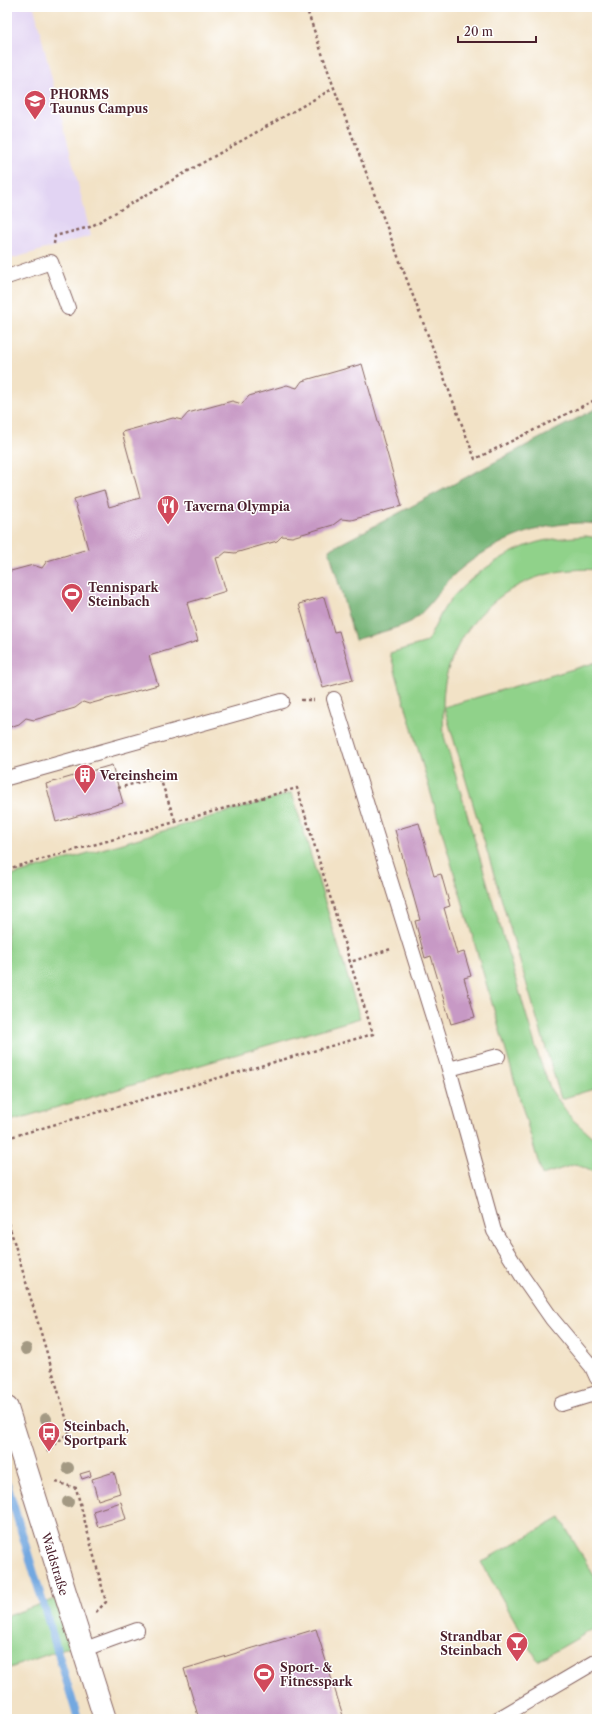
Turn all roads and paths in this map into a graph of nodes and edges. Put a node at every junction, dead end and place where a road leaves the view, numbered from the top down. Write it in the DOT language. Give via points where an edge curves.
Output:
graph roads {
  1 [pos="306,7"];
  2 [pos="334,88"];
  3 [pos="51,262"];
  4 [pos="7,277"];
  5 [pos="68,308"];
  6 [pos="597,399"];
  7 [pos="334,699"];
  8 [pos="282,701"];
  9 [pos="7,778"];
  10 [pos="118,788"];
  11 [pos="176,823"];
  12 [pos="7,869"];
  13 [pos="410,943"];
  14 [pos="350,962"];
  15 [pos="498,1056"];
  16 [pos="449,1069"];
  17 [pos="7,1138"];
  18 [pos="7,1218"];
  19 [pos="597,1378"];
  20 [pos="597,1392"];
  21 [pos="561,1404"];
  22 [pos="7,1408"];
  23 [pos="47,1453"];
  24 [pos="53,1474"];
  25 [pos="93,1615"];
  26 [pos="137,1630"];
  27 [pos="82,1650"];
  28 [pos="597,1661"];
  29 [pos="105,1719"];
  30 [pos="498,1719"];
  1 -- 2 [label="path"];
  2 -- 3 [label="path" via="90,227 55,236"];
  2 -- 6 [label="path" via="476,459"];
  3 -- 4 [label="lane"];
  3 -- 5 [label="lane"];
  7 -- 8 [label="path"];
  7 -- 13 [label="lane"];
  8 -- 9 [label="lane"];
  10 -- 11 [label="path" via="155,778 161,781"];
  11 -- 12 [label="path"];
  11 -- 14 [label="path" via="297,788"];
  13 -- 14 [label="path"];
  13 -- 16 [label="lane"];
  14 -- 17 [label="path" via="373,1034"];
  15 -- 16 [label="lane"];
  16 -- 19 [label="lane" via="494,1231 526,1282 552,1319 592,1367"];
  18 -- 23 [label="path" via="70,1431"];
  20 -- 21 [label="lane"];
  22 -- 27 [label="street, Waldstraße"];
  24 -- 25 [label="path" via="56,1482 76,1488 106,1602"];
  26 -- 27 [label="lane"];
  27 -- 29 [label="street, Waldstraße"];
  28 -- 30 [label="lane"];
}
